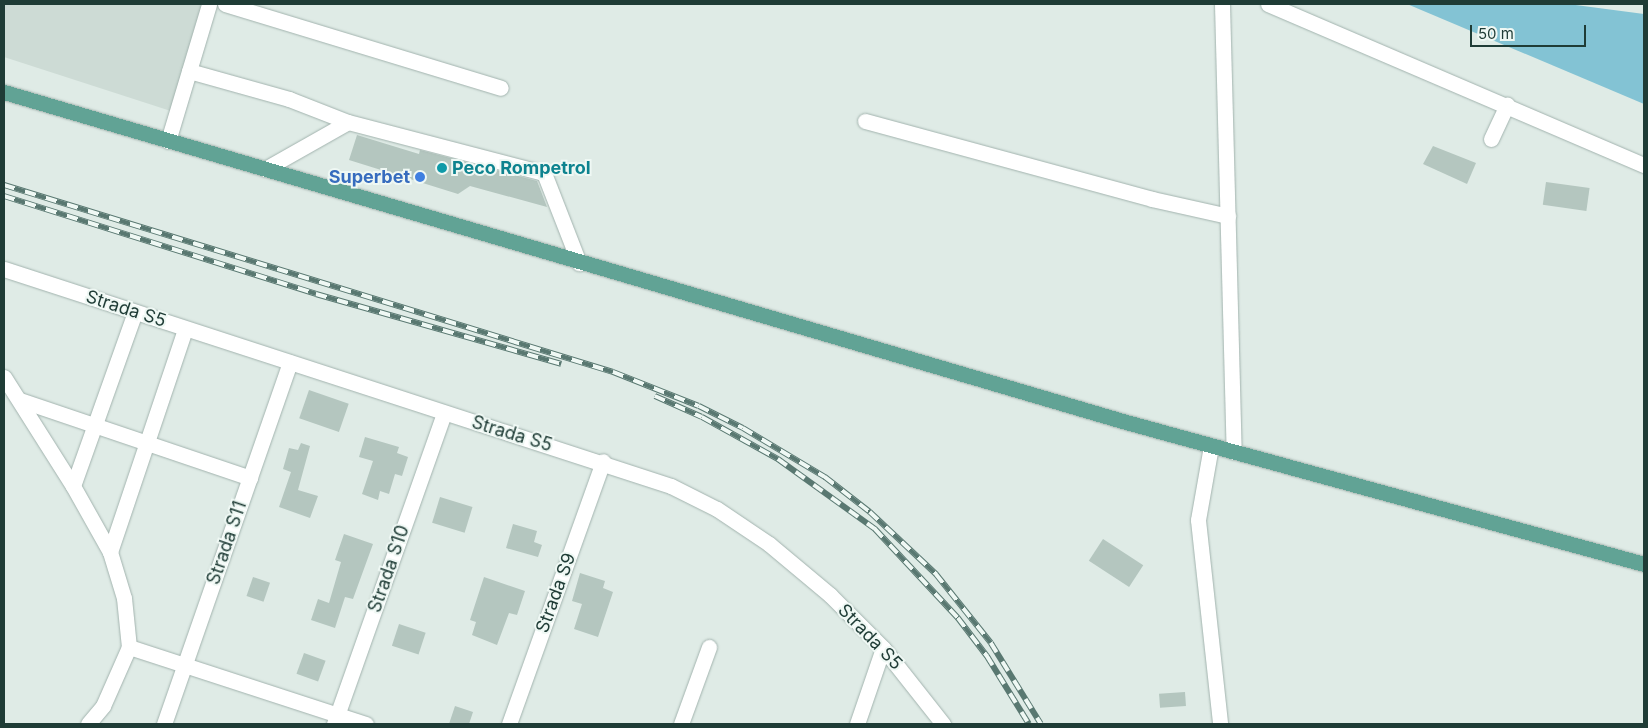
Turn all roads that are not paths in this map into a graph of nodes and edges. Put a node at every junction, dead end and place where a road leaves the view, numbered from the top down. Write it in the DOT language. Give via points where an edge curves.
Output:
graph roads {
  1 [pos="209,4"];
  2 [pos="225,4"];
  3 [pos="1222,4"];
  4 [pos="1268,4"];
  5 [pos="189,71"];
  6 [pos="501,88"];
  7 [pos="4,92"];
  8 [pos="1507,105"];
  9 [pos="865,120"];
  10 [pos="348,122"];
  11 [pos="1491,139"];
  12 [pos="168,141"];
  13 [pos="1644,165"];
  14 [pos="265,169"];
  15 [pos="1228,216"];
  16 [pos="580,263"];
  17 [pos="4,269"];
  18 [pos="134,312"];
  19 [pos="185,329"];
  20 [pos="290,362"];
  21 [pos="4,377"];
  22 [pos="20,400"];
  23 [pos="444,413"];
  24 [pos="95,426"];
  25 [pos="148,444"];
  26 [pos="1210,446"];
  27 [pos="1234,452"];
  28 [pos="603,462"];
  29 [pos="250,478"];
  30 [pos="73,486"];
  31 [pos="110,552"];
  32 [pos="1644,564"];
  33 [pos="129,647"];
  34 [pos="708,647"];
  35 [pos="884,648"];
  36 [pos="185,666"];
  37 [pos="336,720"];
  38 [pos="88,724"];
  39 [pos="164,724"];
  40 [pos="366,724"];
  41 [pos="509,724"];
  42 [pos="681,724"];
  43 [pos="857,724"];
  44 [pos="943,724"];
  45 [pos="1220,724"];
  1 -- 5 [label="street"];
  2 -- 6 [label="street"];
  3 -- 15 [label="street"];
  4 -- 8 [label="street"];
  5 -- 10 [label="street" via="289,99"];
  5 -- 12 [label="street"];
  7 -- 12 [label="main road"];
  8 -- 11 [label="street"];
  8 -- 13 [label="street"];
  9 -- 15 [label="street" via="1152,200"];
  10 -- 14 [label="street"];
  10 -- 16 [label="street" via="544,173"];
  12 -- 14 [label="main road"];
  14 -- 16 [label="main road"];
  15 -- 27 [label="street"];
  16 -- 26 [label="main road"];
  17 -- 18 [label="street, Strada S5"];
  18 -- 19 [label="street, Strada S5"];
  18 -- 24 [label="street"];
  19 -- 20 [label="street, Strada S5"];
  19 -- 25 [label="street"];
  20 -- 23 [label="street, Strada S5"];
  20 -- 29 [label="street, Strada S11"];
  21 -- 22 [label="street"];
  22 -- 24 [label="street"];
  22 -- 30 [label="street"];
  23 -- 28 [label="street, Strada S5"];
  23 -- 37 [label="street, Strada S10"];
  24 -- 25 [label="street"];
  24 -- 30 [label="street"];
  25 -- 29 [label="street"];
  25 -- 31 [label="street"];
  26 -- 27 [label="main road"];
  26 -- 45 [label="street" via="1198,520"];
  27 -- 32 [label="main road"];
  28 -- 35 [label="street, Strada S5" via="671,486 718,509 769,544 830,595"];
  28 -- 41 [label="street, Strada S9"];
  29 -- 36 [label="street, Strada S11"];
  30 -- 31 [label="street"];
  31 -- 33 [label="street" via="125,605"];
  33 -- 36 [label="street"];
  33 -- 38 [label="street" via="103,706"];
  34 -- 42 [label="street"];
  35 -- 43 [label="street"];
  35 -- 44 [label="street, Strada S5"];
  36 -- 37 [label="street"];
  36 -- 39 [label="street, Strada S11"];
  37 -- 40 [label="street"];
}
